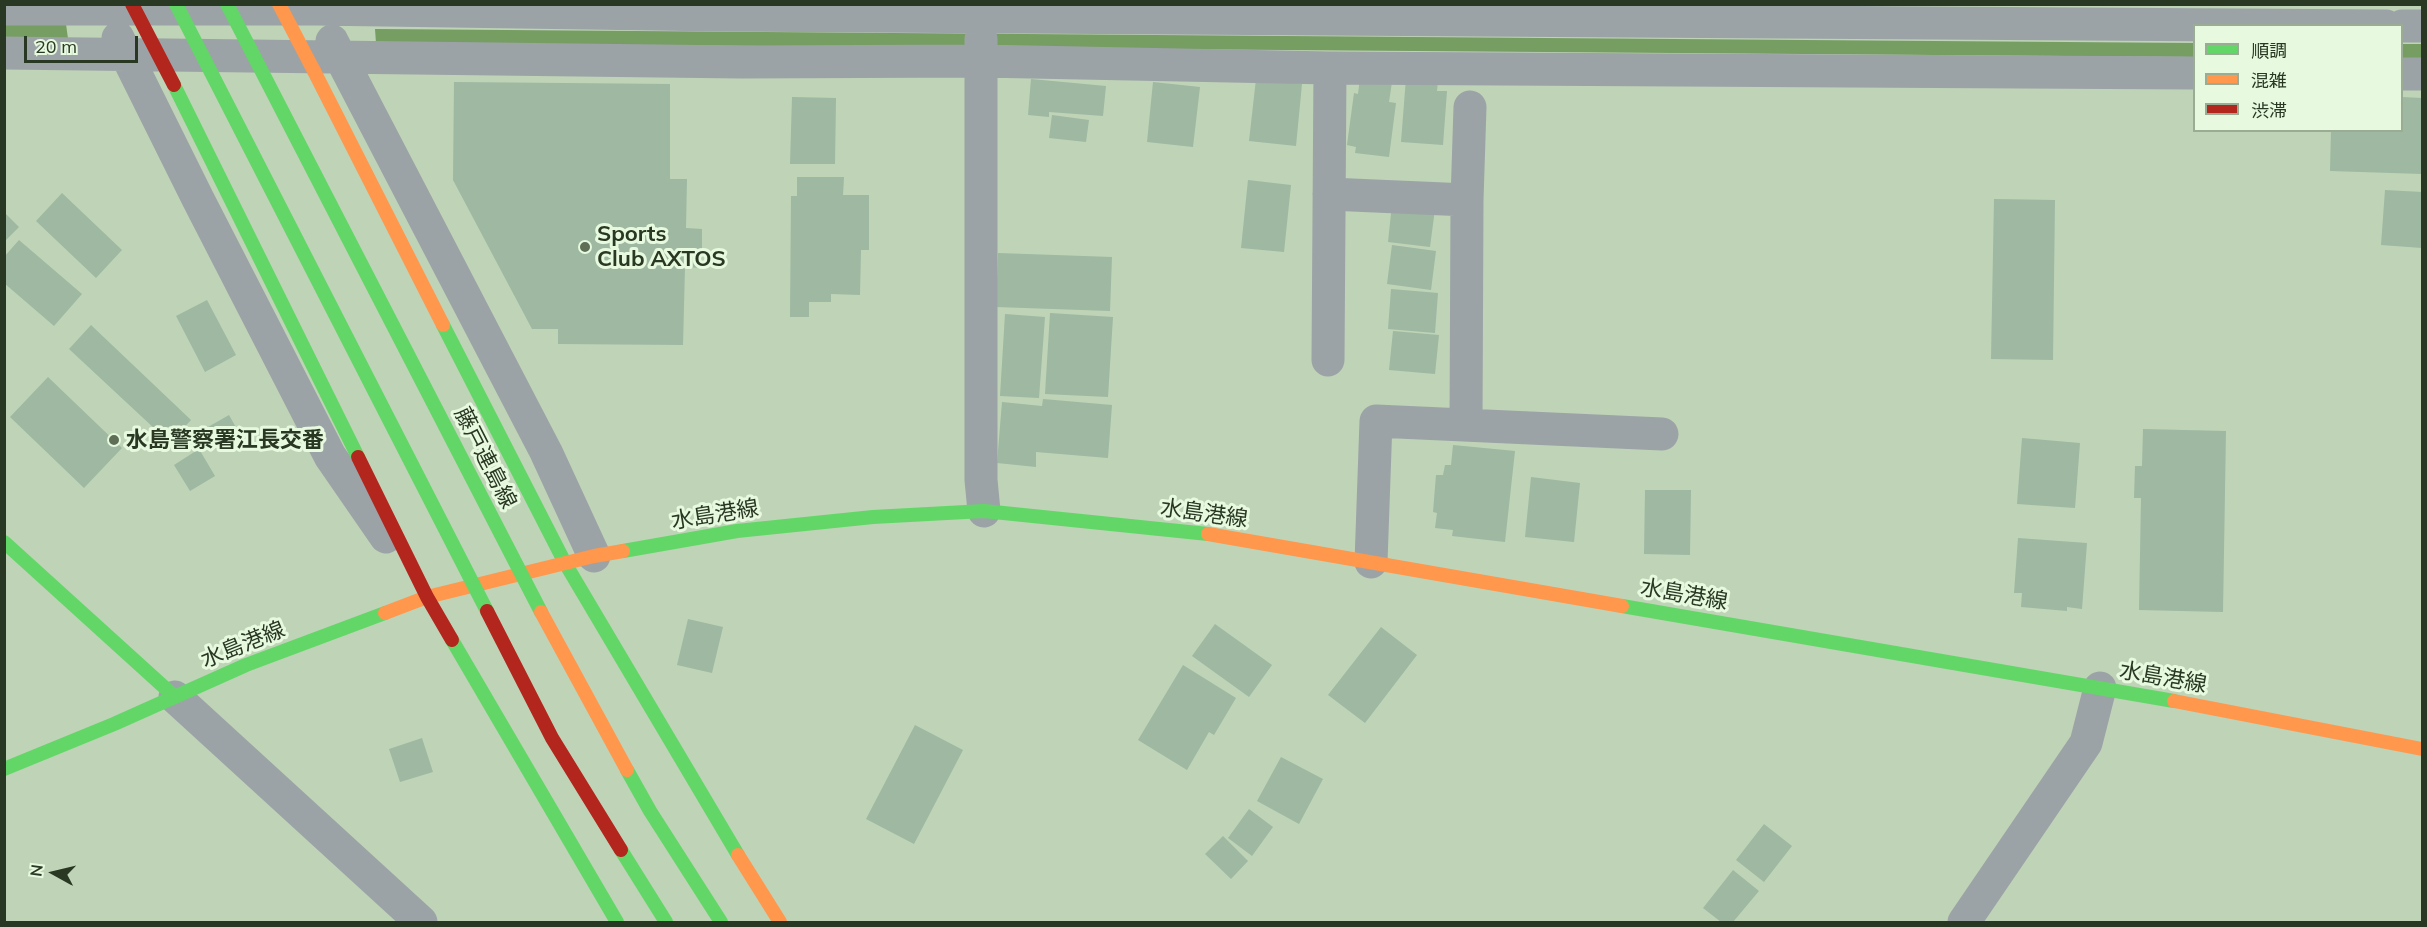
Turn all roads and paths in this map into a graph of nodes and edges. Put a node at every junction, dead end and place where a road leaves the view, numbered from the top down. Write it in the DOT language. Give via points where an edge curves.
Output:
graph roads {
  1 [pos="176,4"];
  2 [pos="227,4"];
  3 [pos="279,4"];
  4 [pos="112,6"];
  5 [pos="315,7"];
  6 [pos="487,8"];
  7 [pos="4,9"];
  8 [pos="2403,26"];
  9 [pos="2422,26"];
  10 [pos="2193,27"];
  11 [pos="981,32"];
  12 [pos="4,53"];
  13 [pos="126,55"];
  14 [pos="327,64"];
  15 [pos="1330,68"];
  16 [pos="2193,73"];
  17 [pos="2403,74"];
  18 [pos="2422,74"];
  19 [pos="1470,107"];
  20 [pos="1329,194"];
  21 [pos="1467,200"];
  22 [pos="1328,360"];
  23 [pos="1466,425"];
  24 [pos="1662,434"];
  25 [pos="984,511"];
  26 [pos="4,542"];
  27 [pos="579,560"];
  28 [pos="1371,562"];
  29 [pos="427,597"];
  30 [pos="2100,688"];
  31 [pos="175,697"];
  32 [pos="2422,749"];
  33 [pos="4,769"];
  34 [pos="421,922"];
  35 [pos="617,922"];
  36 [pos="666,922"];
  37 [pos="722,922"];
  38 [pos="780,922"];
  39 [pos="1964,922"];
  1 -- 36 [label="main road, bridge" via="552,738"];
  2 -- 37 [label="main road, 藤戸連島線, bridge" via="559,647 650,811"];
  3 -- 14 [label="main road, bridge"];
  4 -- 5 [label="street"];
  4 -- 7 [label="street"];
  4 -- 13 [label="street"];
  4 -- 29 [label="main road, bridge" via="174,85"];
  5 -- 6 [label="street"];
  5 -- 14 [label="street"];
  6 -- 11 [label="street"];
  8 -- 9 [label="street"];
  10 -- 11 [label="street"];
  11 -- 14 [label="street" via="741,62"];
  11 -- 15 [label="street"];
  11 -- 25 [label="street"];
  12 -- 13 [label="street"];
  13 -- 14 [label="street"];
  13 -- 29 [label="street" via="330,456"];
  14 -- 27 [label="street" via="546,452"];
  15 -- 16 [label="street"];
  15 -- 20 [label="street"];
  17 -- 18 [label="street"];
  19 -- 21 [label="street"];
  20 -- 21 [label="street"];
  20 -- 22 [label="street"];
  21 -- 23 [label="street"];
  23 -- 24 [label="street"];
  23 -- 28 [label="street" via="1376,421"];
  25 -- 27 [label="main road, 水島港線" via="873,517 738,531"];
  25 -- 28 [label="main road, 水島港線" via="1188,531"];
  26 -- 31 [label="main road"];
  27 -- 29 [label="main road, 水島港線"];
  27 -- 38 [label="main road" via="709,808"];
  28 -- 30 [label="main road, 水島港線"];
  29 -- 31 [label="main road, 水島港線" via="246,665"];
  29 -- 35 [label="main road"];
  30 -- 32 [label="main road, 水島港線"];
  30 -- 39 [label="street" via="2086,743"];
  31 -- 33 [label="main road, 水島港線"];
  31 -- 34 [label="street"];
}
